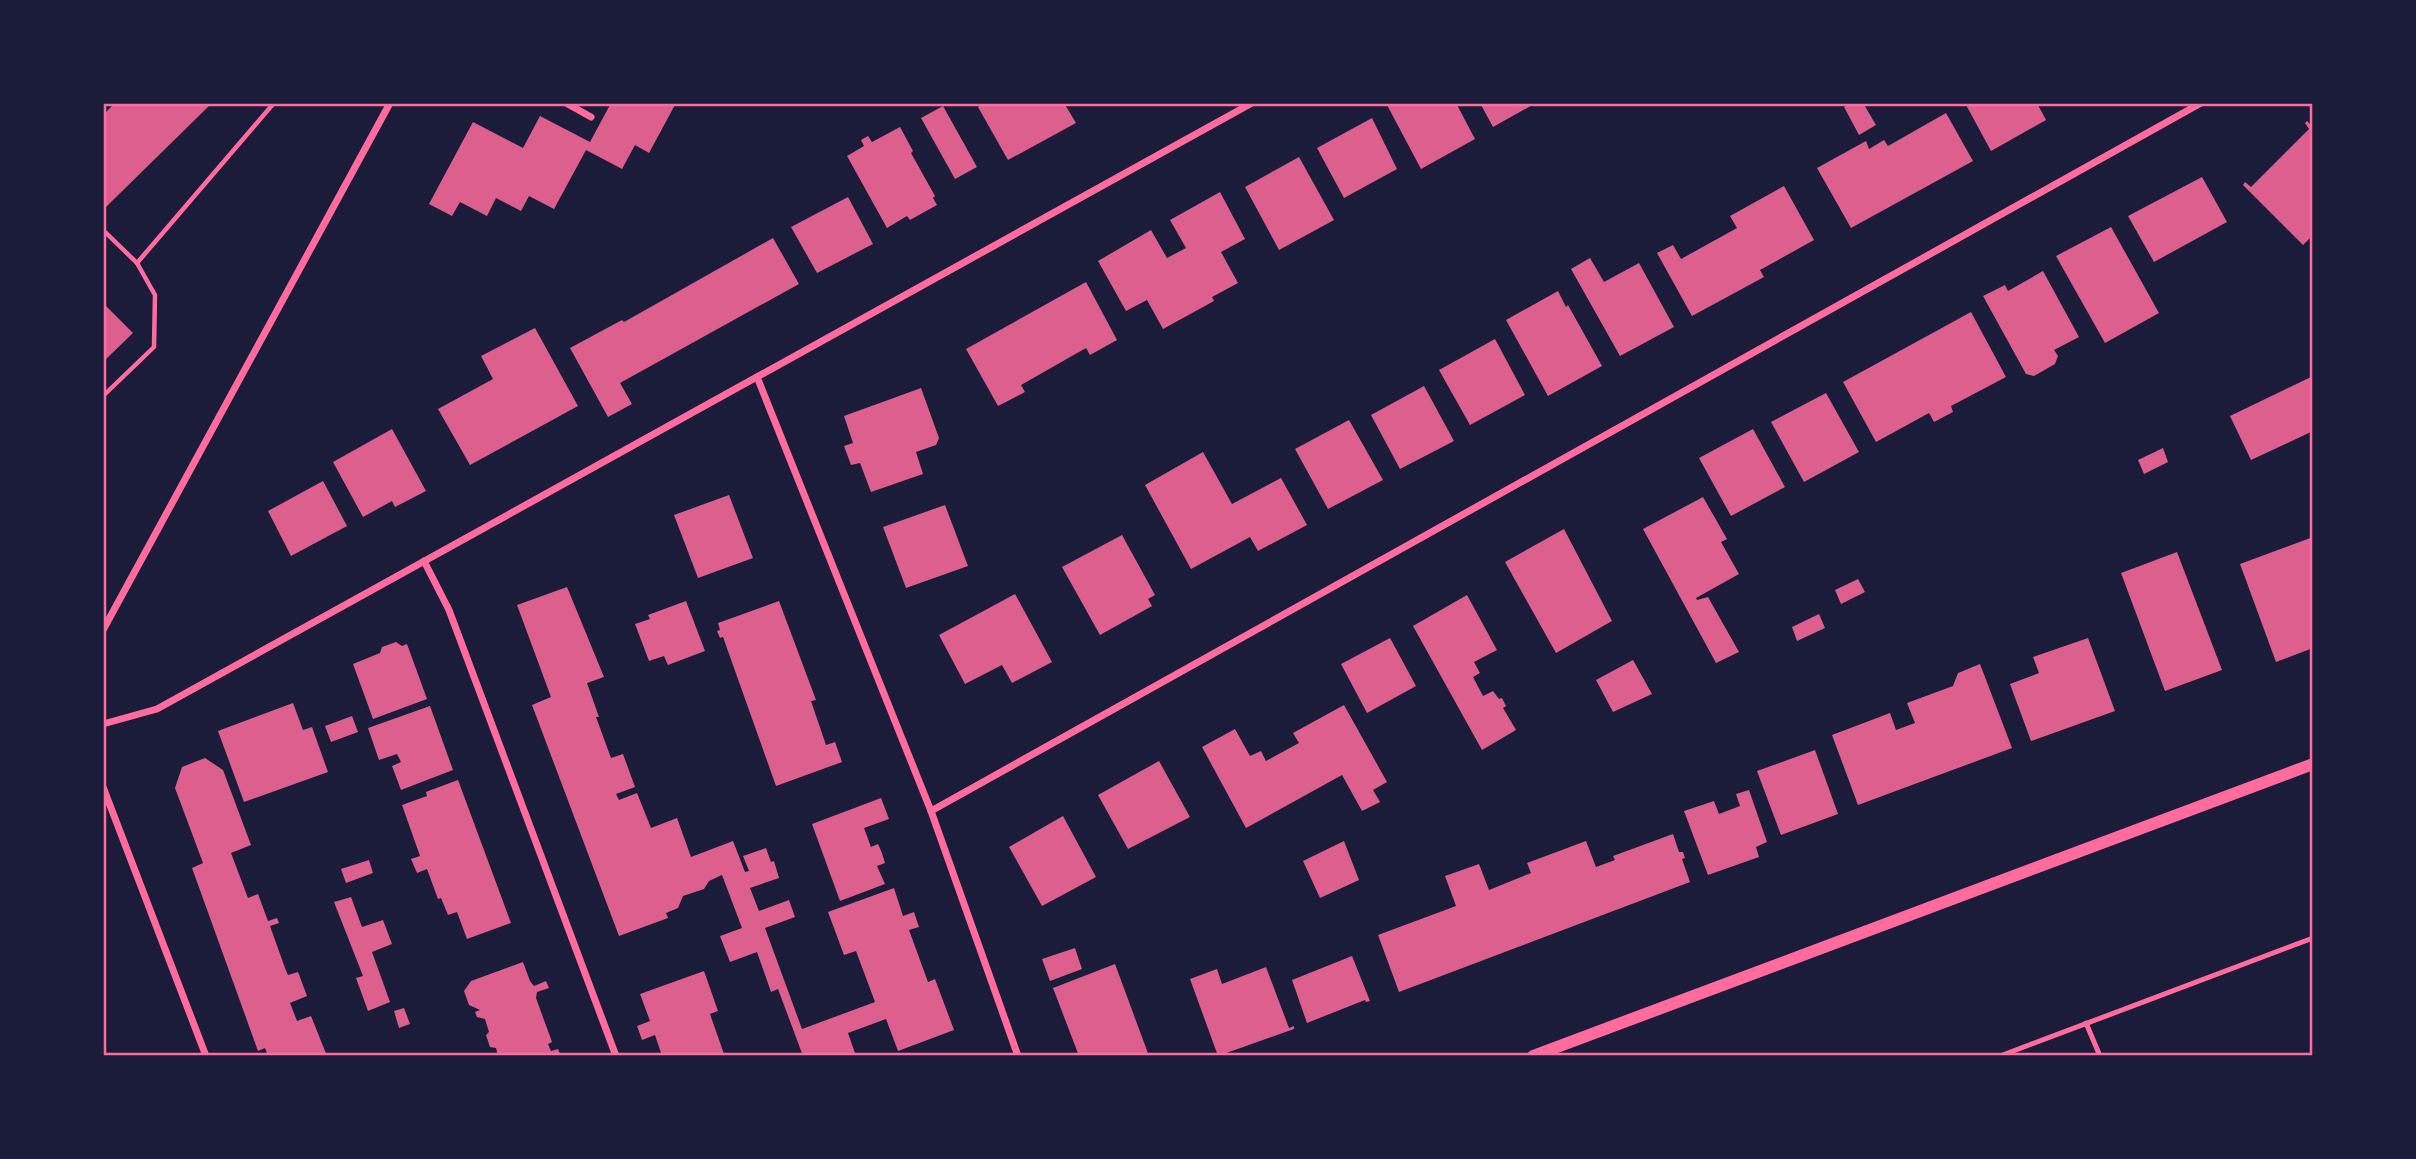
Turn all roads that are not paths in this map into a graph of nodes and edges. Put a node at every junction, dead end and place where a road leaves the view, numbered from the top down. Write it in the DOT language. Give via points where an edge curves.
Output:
graph roads {
  1 [pos="390,103"];
  2 [pos="566,103"];
  3 [pos="1252,103"];
  4 [pos="2201,103"];
  5 [pos="591,117"];
  6 [pos="757,376"];
  7 [pos="424,561"];
  8 [pos="103,630"];
  9 [pos="103,724"];
  10 [pos="2313,764"];
  11 [pos="103,787"];
  12 [pos="931,811"];
  13 [pos="2313,938"];
  14 [pos="2086,1023"];
  15 [pos="206,1056"];
  16 [pos="615,1056"];
  17 [pos="1018,1056"];
  18 [pos="1533,1056"];
  19 [pos="2000,1056"];
  20 [pos="2100,1056"];
  1 -- 8 [label="street"];
  2 -- 5 [label="street"];
  3 -- 6 [label="street"];
  4 -- 12 [label="street"];
  6 -- 7 [label="street"];
  6 -- 12 [label="street"];
  7 -- 9 [label="street" via="157,709"];
  7 -- 16 [label="street" via="449,610"];
  10 -- 18 [label="street"];
  11 -- 15 [label="street"];
  12 -- 17 [label="street"];
  13 -- 14 [label="lane"];
  14 -- 19 [label="lane"];
  14 -- 20 [label="lane"];
}
